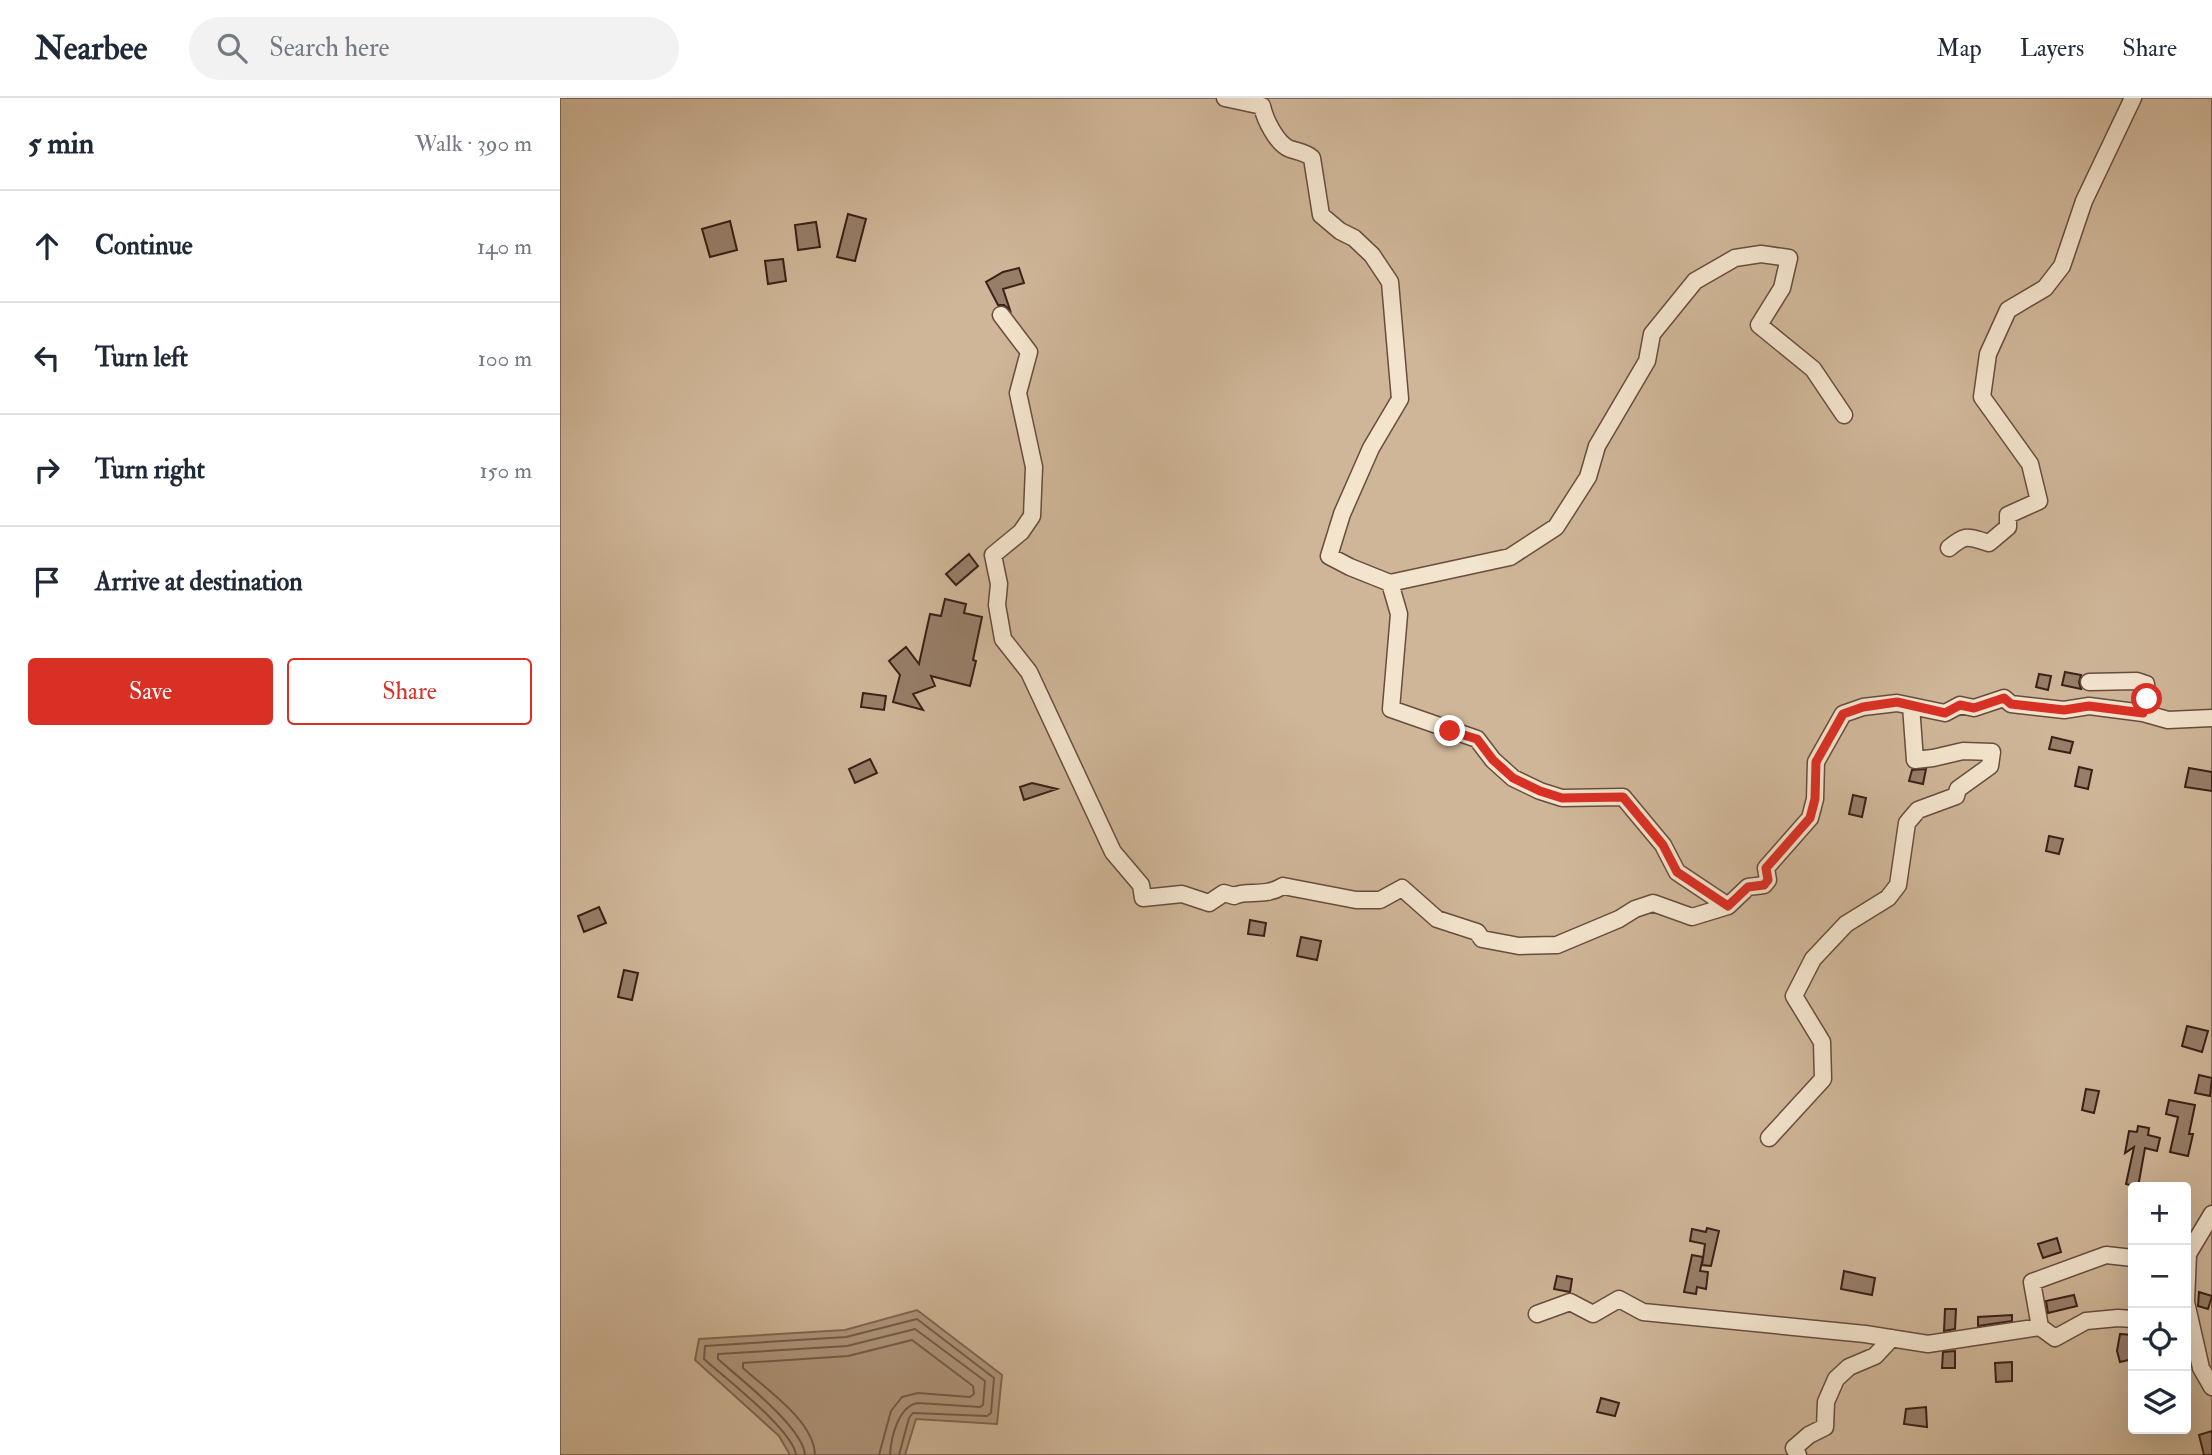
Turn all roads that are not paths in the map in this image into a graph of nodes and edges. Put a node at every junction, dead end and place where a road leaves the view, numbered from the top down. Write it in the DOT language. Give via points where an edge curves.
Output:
graph roads {
  1 [pos="1225,98"];
  2 [pos="2133,98"];
  3 [pos="1001,315"];
  4 [pos="1844,415"];
  5 [pos="1949,548"];
  6 [pos="1390,583"];
  7 [pos="2089,682"];
  8 [pos="1912,706"];
  9 [pos="2143,713"];
  10 [pos="2212,718"];
  11 [pos="1728,906"];
  12 [pos="1769,1138"];
  13 [pos="2212,1214"];
  14 [pos="2191,1248"];
  15 [pos="2128,1257"];
  16 [pos="1537,1314"];
  17 [pos="2128,1319"];
  18 [pos="2040,1326"];
  19 [pos="2191,1334"];
  20 [pos="1892,1338"];
  21 [pos="2212,1387"];
  22 [pos="1798,1455"];
  1 -- 6 [label="street" via="1262,106 1265,121 1287,148 1312,158 1321,215 1372,255 1390,282 1400,399 1342,514 1329,556"];
  2 -- 5 [label="street" via="2084,201 2062,266 2045,288 2008,310 1988,354 1982,397 2030,464 2039,501 2008,515 2008,527 1989,543 1962,537"];
  3 -- 11 [label="street" via="1028,352 1018,393 1034,467 1032,516 1021,532 993,555 1003,639 1029,672 1113,852 1141,885 1143,898 1182,894 1209,903 1224,893 1254,895 1283,886 1380,900 1402,888 1437,919 1477,932 1482,939 1519,946 1557,945 1653,903 1692,917"];
  4 -- 6 [label="street" via="1813,369 1759,325 1782,288 1789,258 1761,254 1735,258 1695,281 1652,334 1647,361 1597,446 1588,477 1556,527 1510,557"];
  6 -- 11 [label="street" via="1399,614 1391,709 1477,739 1513,778 1540,791 1562,798 1623,797 1663,845 1677,872"];
  7 -- 9 [label="street" via="2146,684"];
  8 -- 9 [label="street" via="1945,713 1960,705 1974,708 2004,698 2011,704 2064,710 2089,706"];
  8 -- 11 [label="street" via="1897,702 1843,714 1816,762 1810,818 1766,868 1764,885 1748,887"];
  8 -- 12 [label="street" via="1915,760 1963,751 1992,752 1990,766 1958,789 1956,796 1918,810 1907,823 1898,885 1888,898 1846,924 1813,959 1794,996 1822,1042 1823,1079"];
  9 -- 10 [label="street" via="2168,720"];
  13 -- 14 [label="street"];
  15 -- 18 [label="street" via="2106,1255 2032,1282"];
  16 -- 20 [label="street" via="1570,1302 1593,1314 1619,1299 1643,1312"];
  17 -- 18 [label="street" via="2086,1321 2055,1338"];
  18 -- 20 [label="street" via="1928,1344"];
  19 -- 21 [label="street"];
  20 -- 22 [label="street" via="1875,1356 1849,1367 1836,1379 1826,1402 1825,1427 1794,1448"];
}
